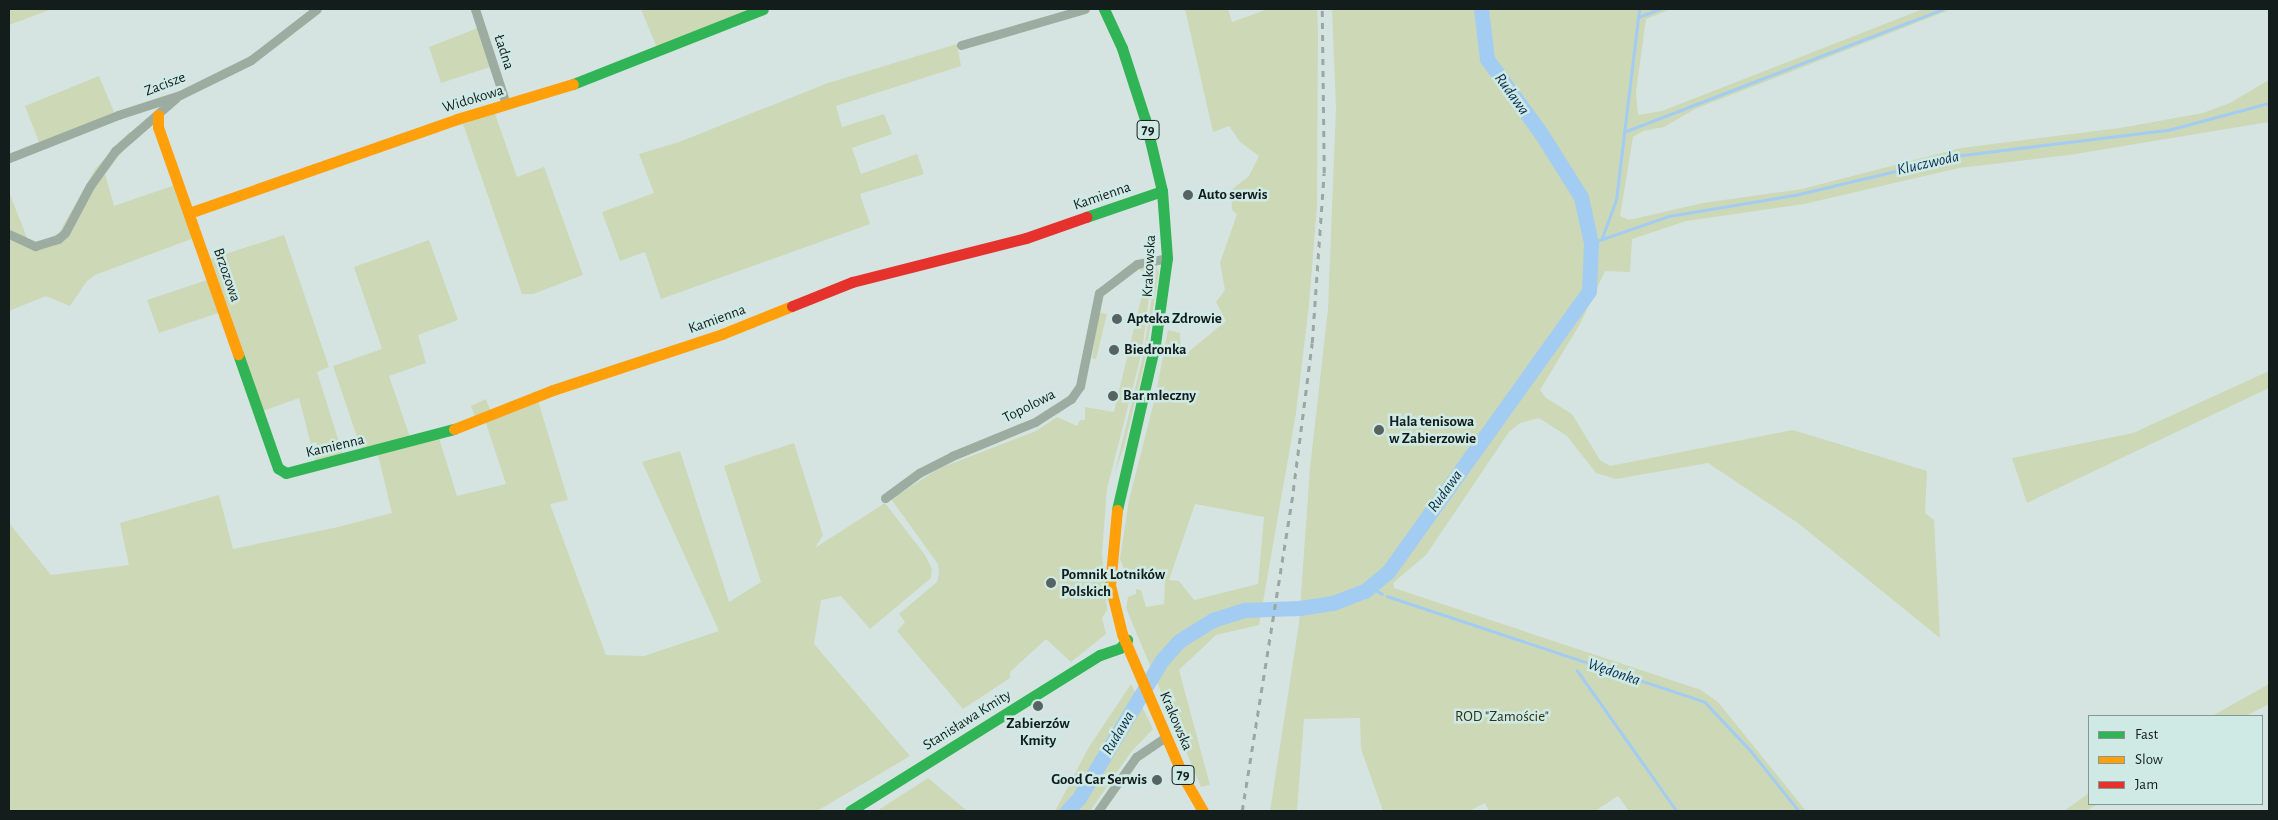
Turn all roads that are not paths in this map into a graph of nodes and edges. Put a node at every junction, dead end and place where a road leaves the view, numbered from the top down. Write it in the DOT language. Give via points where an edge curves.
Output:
graph roads {
  1 [pos="317,9"];
  2 [pos="475,9"];
  3 [pos="764,9"];
  4 [pos="1086,9"];
  5 [pos="1104,9"];
  6 [pos="961,45"];
  7 [pos="180,95"];
  8 [pos="506,104"];
  9 [pos="158,115"];
  10 [pos="9,158"];
  11 [pos="1162,191"];
  12 [pos="188,212"];
  13 [pos="9,234"];
  14 [pos="1166,258"];
  15 [pos="282,471"];
  16 [pos="885,498"];
  17 [pos="1127,640"];
  18 [pos="1166,737"];
  19 [pos="850,811"];
  20 [pos="1098,811"];
  21 [pos="1203,811"];
  1 -- 7 [label="street, Zacisze" via="251,60"];
  2 -- 8 [label="street, Ładna"];
  3 -- 8 [label="street, Widokowa" via="595,78"];
  4 -- 6 [label="street"];
  5 -- 11 [label="street, Krakowska / 79" via="1137,92"];
  7 -- 9 [label="street"];
  7 -- 10 [label="street, Zacisze" via="118,115"];
  8 -- 12 [label="street, Widokowa"];
  9 -- 12 [label="street, Brzozowa" via="158,126"];
  9 -- 13 [label="street" via="129,136 106,163 65,233 58,239 35,246"];
  11 -- 14 [label="street, Krakowska / 79"];
  11 -- 15 [label="street, Kamienna" via="1026,238 852,282 753,322 546,393 447,432 335,463"];
  12 -- 15 [label="street, Brzozowa" via="278,468"];
  14 -- 16 [label="street, Topolowa" via="1137,264 1099,293 1080,386 1071,399 1035,422 945,460"];
  14 -- 17 [label="street, Krakowska / 79" via="1155,344 1112,525 1110,560 1128,630"];
  17 -- 18 [label="street, Krakowska / 79"];
  17 -- 19 [label="street, Stanisława Kmity" via="1110,643 1100,654"];
  18 -- 20 [label="street" via="1136,757"];
  18 -- 21 [label="street, Krakowska / 79"];
}
